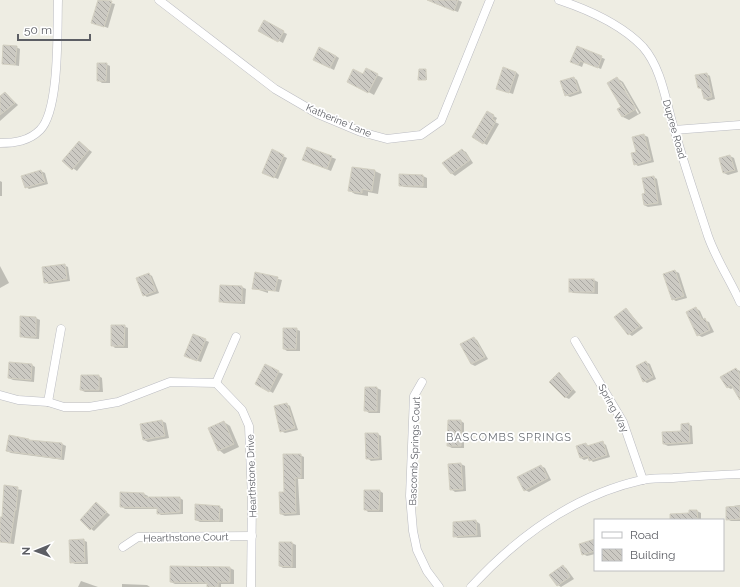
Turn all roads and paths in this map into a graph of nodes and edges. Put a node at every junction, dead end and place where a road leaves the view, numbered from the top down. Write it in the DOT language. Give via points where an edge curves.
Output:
graph roads {
  1 [pos="58,0"];
  2 [pos="159,0"];
  3 [pos="490,0"];
  4 [pos="559,0"];
  5 [pos="740,125"];
  6 [pos="674,130"];
  7 [pos="0,143"];
  8 [pos="740,302"];
  9 [pos="61,328"];
  10 [pos="236,337"];
  11 [pos="575,341"];
  12 [pos="422,382"];
  13 [pos="216,383"];
  14 [pos="0,395"];
  15 [pos="48,402"];
  16 [pos="740,474"];
  17 [pos="643,480"];
  18 [pos="252,536"];
  19 [pos="123,547"];
  20 [pos="251,587"];
  21 [pos="438,587"];
  22 [pos="471,587"];
  1 -- 7 [label="street" via="56,69 49,113 41,130 29,139"];
  2 -- 3 [label="street, Katherine Lane" via="274,89 318,114 361,132 387,139 421,135 441,121"];
  4 -- 6 [label="street, Dupree Road" via="580,7 623,30 644,48 668,101"];
  5 -- 6 [label="street"];
  6 -- 8 [label="street, Dupree Road" via="709,238"];
  9 -- 15 [label="street"];
  10 -- 13 [label="street"];
  11 -- 17 [label="street, Spring Way" via="624,422"];
  12 -- 21 [label="street, Bascomb Springs Court" via="414,396 410,496 416,550"];
  13 -- 15 [label="street" via="170,382 118,402 89,408 64,407"];
  13 -- 18 [label="street, Hearthstone Drive" via="242,410 249,426"];
  14 -- 15 [label="street" via="18,400"];
  16 -- 17 [label="street"];
  17 -- 22 [label="street" via="607,491 548,520 486,571"];
  18 -- 19 [label="street, Hearthstone Court" via="138,538"];
  18 -- 20 [label="street, Hearthstone Drive"];
}
